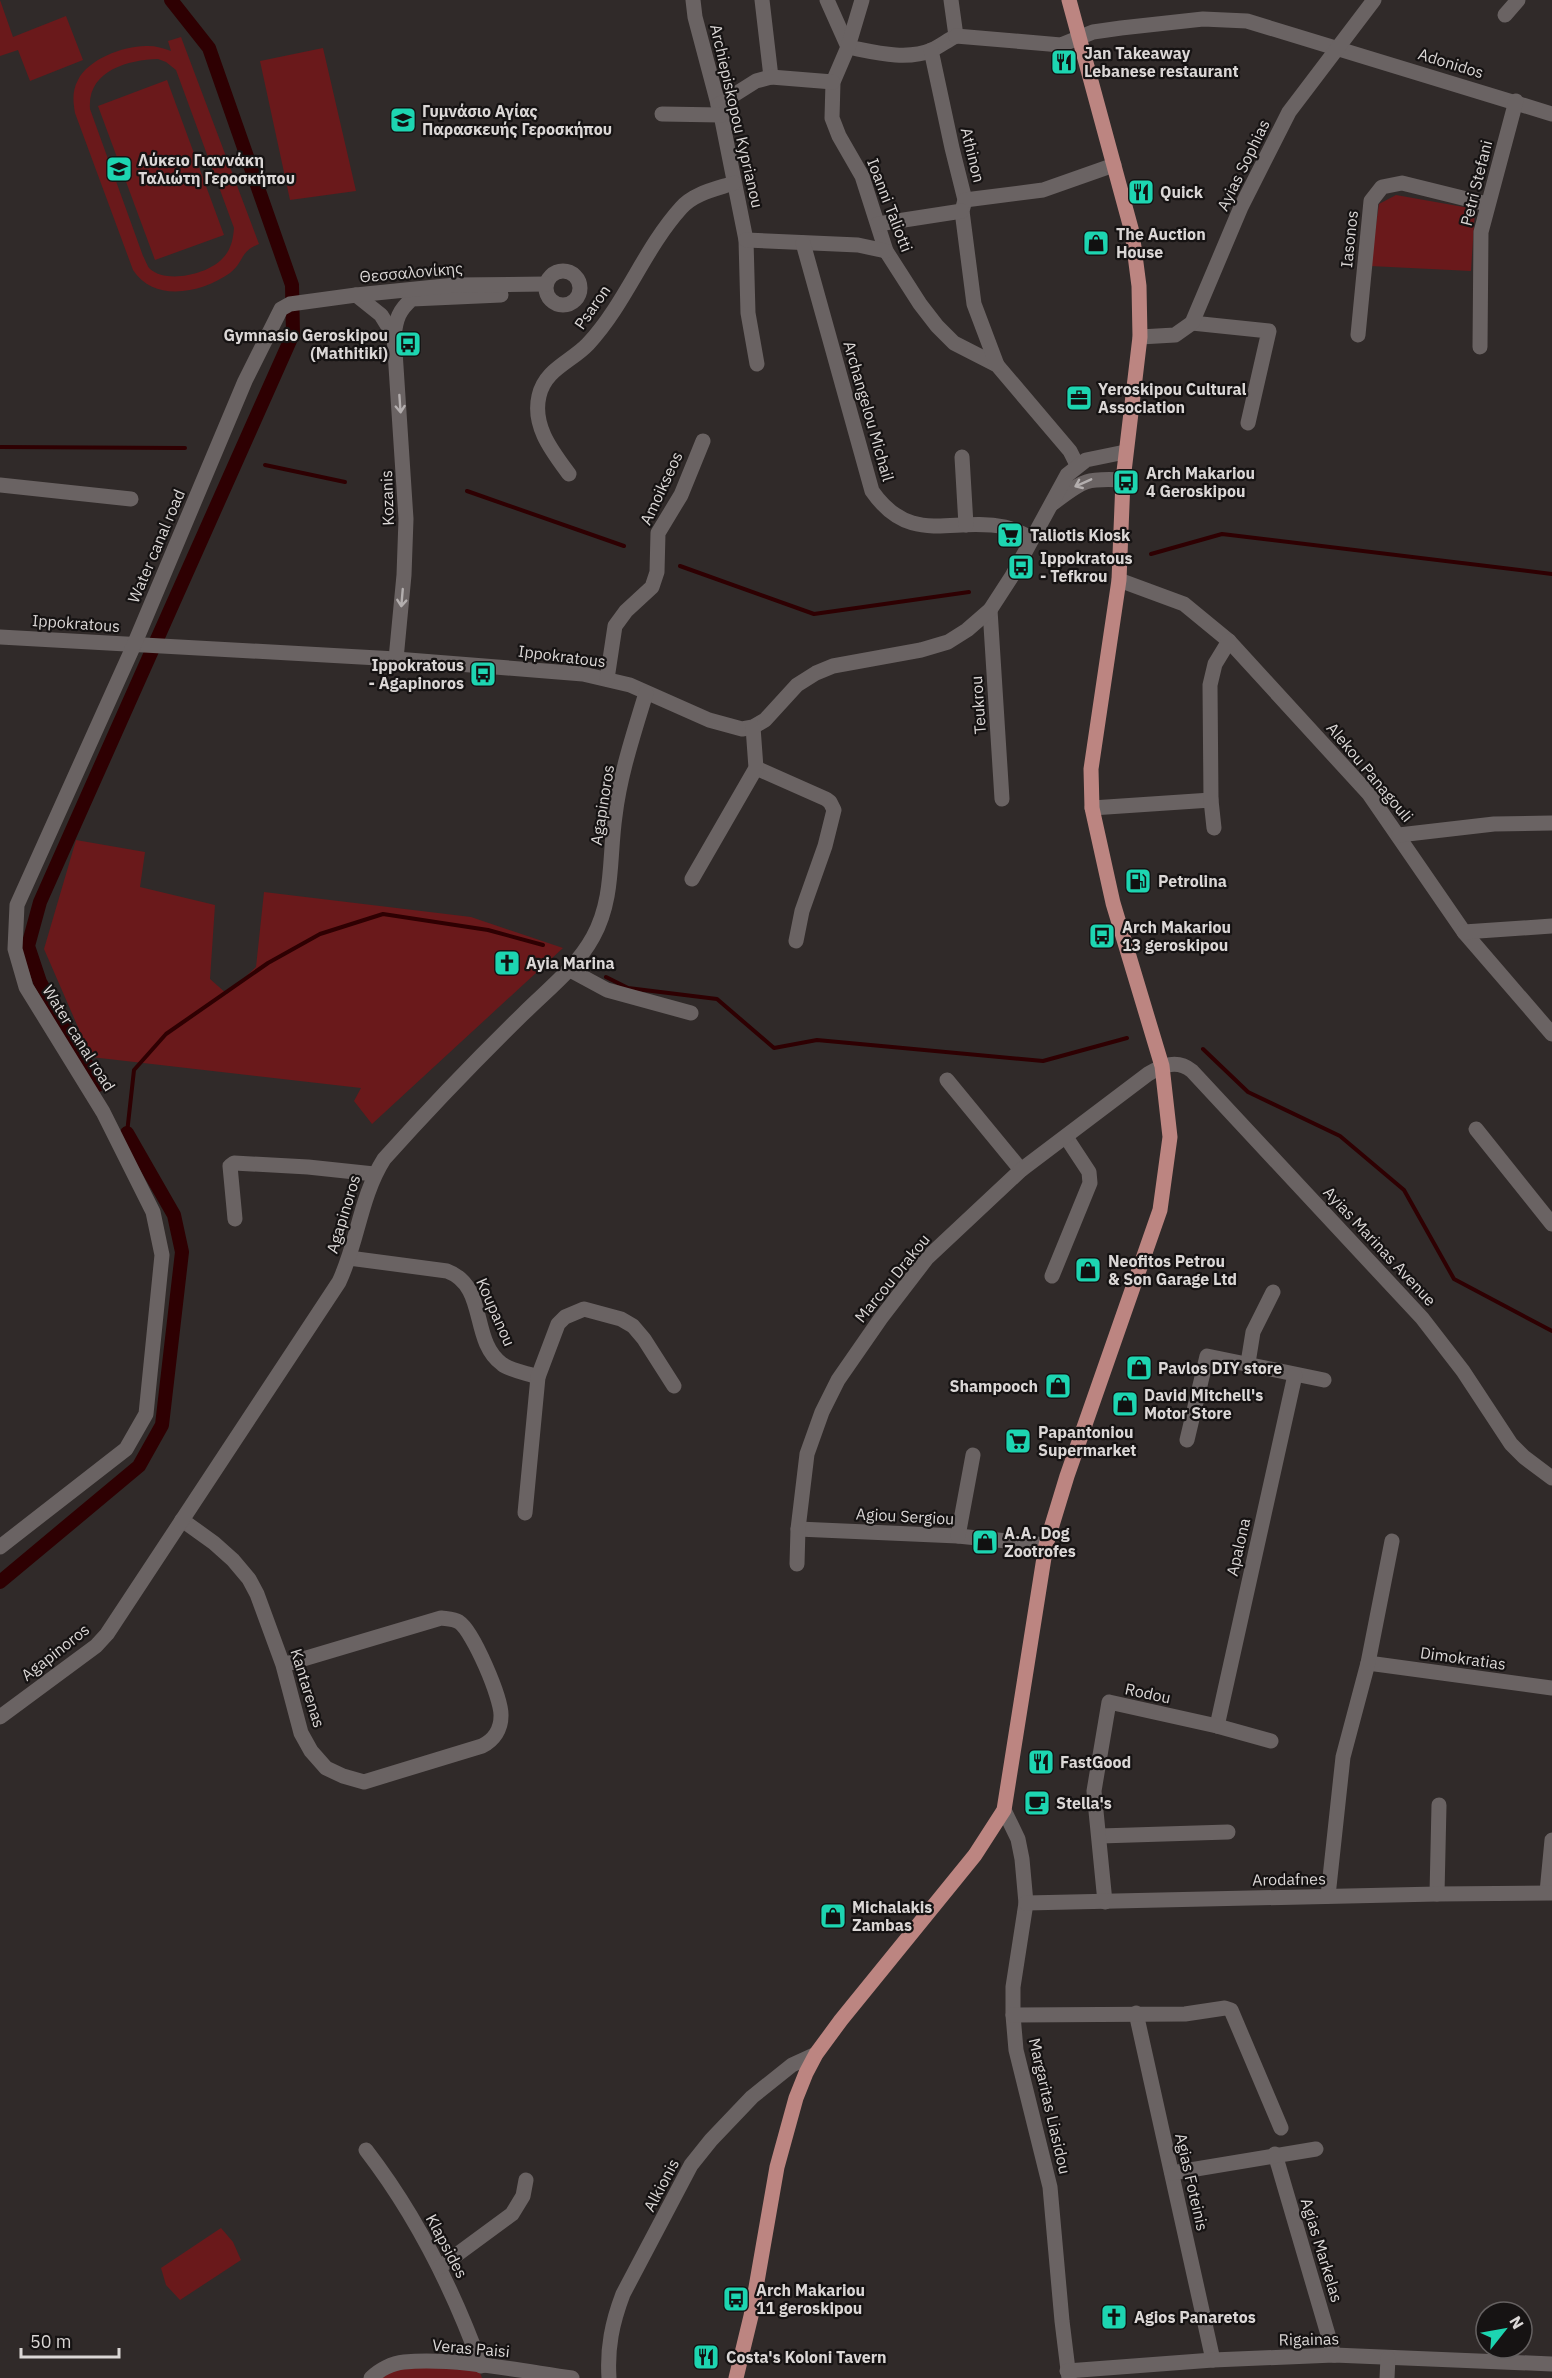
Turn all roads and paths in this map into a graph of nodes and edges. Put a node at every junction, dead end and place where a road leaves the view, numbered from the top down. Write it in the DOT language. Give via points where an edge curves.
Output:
graph roads {
  1 [pos="693,0"];
  2 [pos="762,0"];
  3 [pos="827,0"];
  4 [pos="862,0"];
  5 [pos="951,0"];
  6 [pos="1069,0"];
  7 [pos="1374,0"];
  8 [pos="1518,0"];
  9 [pos="1505,15"];
  10 [pos="956,36"];
  11 [pos="1080,38"];
  12 [pos="848,47"];
  13 [pos="1340,48"];
  14 [pos="931,50"];
  15 [pos="771,77"];
  16 [pos="833,82"];
  17 [pos="1516,101"];
  18 [pos="720,110"];
  19 [pos="662,114"];
  20 [pos="1552,114"];
  21 [pos="1114,165"];
  22 [pos="734,183"];
  23 [pos="1487,204"];
  24 [pos="964,206"];
  25 [pos="878,224"];
  26 [pos="746,240"];
  27 [pos="803,243"];
  28 [pos="886,251"];
  29 [pos="356,295"];
  30 [pos="412,299"];
  31 [pos="283,308"];
  32 [pos="1192,323"];
  33 [pos="1358,335"];
  34 [pos="394,336"];
  35 [pos="1140,337"];
  36 [pos="1480,347"];
  37 [pos="757,364"];
  38 [pos="997,365"];
  39 [pos="1248,423"];
  40 [pos="703,441"];
  41 [pos="1125,452"];
  42 [pos="962,457"];
  43 [pos="1077,465"];
  44 [pos="569,474"];
  45 [pos="1123,480"];
  46 [pos="0,485"];
  47 [pos="131,499"];
  48 [pos="1050,506"];
  49 [pos="966,525"];
  50 [pos="1031,538"];
  51 [pos="1119,580"];
  52 [pos="990,610"];
  53 [pos="0,637"];
  54 [pos="1229,641"];
  55 [pos="138,646"];
  56 [pos="396,659"];
  57 [pos="607,679"];
  58 [pos="646,693"];
  59 [pos="753,727"];
  60 [pos="756,768"];
  61 [pos="1002,799"];
  62 [pos="1211,800"];
  63 [pos="1092,808"];
  64 [pos="1552,823"];
  65 [pos="1214,828"];
  66 [pos="1400,836"];
  67 [pos="692,879"];
  68 [pos="1552,926"];
  69 [pos="1464,932"];
  70 [pos="796,941"];
  71 [pos="570,970"];
  72 [pos="691,1013"];
  73 [pos="1552,1034"];
  74 [pos="1162,1066"];
  75 [pos="947,1080"];
  76 [pos="1476,1129"];
  77 [pos="1066,1137"];
  78 [pos="1022,1170"];
  79 [pos="374,1174"];
  80 [pos="235,1219"];
  81 [pos="1552,1224"];
  82 [pos="349,1258"];
  83 [pos="1052,1276"];
  84 [pos="1273,1292"];
  85 [pos="1248,1363"];
  86 [pos="1295,1375"];
  87 [pos="538,1377"];
  88 [pos="1324,1380"];
  89 [pos="674,1386"];
  90 [pos="1186,1440"];
  91 [pos="973,1455"];
  92 [pos="1552,1478"];
  93 [pos="525,1513"];
  94 [pos="182,1520"];
  95 [pos="798,1529"];
  96 [pos="958,1536"];
  97 [pos="1392,1541"];
  98 [pos="1046,1545"];
  99 [pos="0,1547"];
  100 [pos="797,1564"];
  101 [pos="1368,1663"];
  102 [pos="283,1665"];
  103 [pos="1552,1688"];
  104 [pos="0,1717"];
  105 [pos="1217,1726"];
  106 [pos="1270,1741"];
  107 [pos="1439,1805"];
  108 [pos="1004,1810"];
  109 [pos="1228,1832"];
  110 [pos="1100,1836"];
  111 [pos="1552,1840"];
  112 [pos="1550,1893"];
  113 [pos="1437,1894"];
  114 [pos="1328,1896"];
  115 [pos="1105,1902"];
  116 [pos="1026,1903"];
  117 [pos="1136,2013"];
  118 [pos="1013,2015"];
  119 [pos="816,2054"];
  120 [pos="1281,2128"];
  121 [pos="1316,2149"];
  122 [pos="366,2150"];
  123 [pos="1275,2154"];
  124 [pos="1172,2173"];
  125 [pos="526,2180"];
  126 [pos="440,2267"];
  127 [pos="1334,2355"];
  128 [pos="1388,2358"];
  129 [pos="1213,2360"];
  130 [pos="1552,2364"];
  131 [pos="481,2366"];
  132 [pos="1068,2374"];
  133 [pos="371,2378"];
  134 [pos="572,2378"];
  135 [pos="609,2378"];
  136 [pos="736,2378"];
  137 [pos="1388,2378"];
  1 -- 18 [label="street, Archiepiskopou Kyprianou"];
  2 -- 15 [label="street"];
  3 -- 12 [label="street"];
  4 -- 12 [label="street, Ioanni Taliotti"];
  5 -- 10 [label="street"];
  6 -- 11 [label="main road"];
  7 -- 13 [label="street, Ayias Sophias"];
  8 -- 9 [label="street"];
  10 -- 11 [label="street, Adonidos" via="1061,45"];
  10 -- 14 [label="street"];
  11 -- 13 [label="street, Adonidos" via="1093,32 1203,19 1247,21"];
  11 -- 21 [label="main road"];
  12 -- 14 [label="street" via="903,55"];
  12 -- 16 [label="street, Ioanni Taliotti"];
  13 -- 17 [label="street, Adonidos"];
  13 -- 32 [label="street, Ayias Sophias" via="1289,112 1241,207"];
  14 -- 24 [label="street, Athinon"];
  15 -- 16 [label="street"];
  15 -- 18 [label="street" via="756,81"];
  16 -- 25 [label="street, Ioanni Taliotti" via="832,118 862,176"];
  17 -- 20 [label="street, Adonidos"];
  17 -- 23 [label="street, Petri Stefani"];
  18 -- 19 [label="street"];
  18 -- 22 [label="street, Archiepiskopou Kyprianou"];
  21 -- 24 [label="street" via="1043,190"];
  21 -- 35 [label="main road" via="1132,232"];
  22 -- 26 [label="street, Archiepiskopou Kyprianou"];
  22 -- 44 [label="street, Psaron" via="701,194 681,207 587,345 552,371 539,396 539,426"];
  23 -- 33 [label="street, Iasonos" via="1401,183 1382,187 1371,201"];
  23 -- 36 [label="street, Petri Stefani" via="1481,232"];
  24 -- 25 [label="street"];
  24 -- 38 [label="street, Athinon" via="974,304"];
  25 -- 28 [label="street, Ioanni Taliotti"];
  26 -- 27 [label="street"];
  26 -- 37 [label="street, Archiepiskopou Kyprianou" via="748,313"];
  27 -- 28 [label="street" via="858,245"];
  27 -- 49 [label="street, Archangelou Michail" via="872,490 893,515 903,520 926,525"];
  28 -- 38 [label="street, Ioanni Taliotti" via="937,326 954,343"];
  29 -- 30 [label="street, Θεσσαλονίκης" via="455,285 546,289"];
  29 -- 31 [label="street, Θεσσαλονίκης"];
  29 -- 34 [label="street" via="381,315"];
  30 -- 34 [label="street, Kozanis" via="397,317"];
  31 -- 55 [label="street, Water canal road" via="245,381"];
  32 -- 35 [label="street" via="1175,335"];
  32 -- 39 [label="street" via="1269,331"];
  34 -- 56 [label="street, Kozanis, one-way" via="406,519"];
  35 -- 41 [label="main road"];
  38 -- 43 [label="street, Ioanni Taliotti" via="1070,451"];
  40 -- 57 [label="street, Amoikseos" via="681,495 658,533 657,572 652,587 615,626"];
  41 -- 43 [label="street" via="1095,457"];
  41 -- 45 [label="main road"];
  42 -- 49 [label="street"];
  43 -- 48 [label="street" via="1066,475"];
  45 -- 48 [label="street, one-way" via="1089,480"];
  45 -- 51 [label="main road"];
  46 -- 47 [label="street"];
  48 -- 50 [label="street"];
  49 -- 50 [label="street, Archangelou Michail" via="1005,527"];
  50 -- 52 [label="street"];
  51 -- 54 [label="street, Alekou Panagouli" via="1184,604"];
  51 -- 63 [label="main road" via="1091,769"];
  52 -- 59 [label="street" via="948,642 816,673 797,685 765,720"];
  52 -- 61 [label="street, Teukrou"];
  53 -- 55 [label="street, Ippokratous"];
  54 -- 62 [label="street" via="1215,664 1210,685"];
  54 -- 66 [label="street, Alekou Panagouli" via="1348,769"];
  55 -- 56 [label="street, Ippokratous"];
  55 -- 99 [label="street, Water canal road" via="17,904 15,949 26,987 103,1112 153,1212 162,1255 146,1414 126,1449"];
  56 -- 57 [label="street, Ippokratous"];
  57 -- 58 [label="street, Ippokratous"];
  58 -- 59 [label="street, Ippokratous" via="731,728"];
  58 -- 71 [label="street, Agapinoros" via="622,774 607,904 593,937"];
  59 -- 60 [label="street"];
  60 -- 67 [label="street"];
  60 -- 70 [label="street" via="826,799 834,810"];
  62 -- 63 [label="street"];
  62 -- 65 [label="street"];
  63 -- 74 [label="main road" via="1113,903"];
  64 -- 66 [label="street" via="1494,824"];
  66 -- 69 [label="street, Alekou Panagouli"];
  68 -- 69 [label="street"];
  69 -- 73 [label="street, Alekou Panagouli"];
  71 -- 72 [label="street" via="607,990"];
  71 -- 79 [label="street, Agapinoros" via="416,1123"];
  74 -- 77 [label="street, Marcou Drakou"];
  74 -- 92 [label="street, Ayias Marinas Avenue" via="1183,1065 1192,1071 1422,1318 1511,1444"];
  74 -- 98 [label="main road" via="1170,1137 1160,1210"];
  75 -- 78 [label="street"];
  76 -- 81 [label="street"];
  77 -- 78 [label="street, Marcou Drakou"];
  77 -- 83 [label="street" via="1089,1172 1090,1183"];
  78 -- 95 [label="street, Marcou Drakou" via="927,1258 838,1380 807,1454"];
  79 -- 80 [label="street" via="234,1163 230,1167"];
  79 -- 82 [label="street, Agapinoros"];
  82 -- 87 [label="street, Koupanou" via="456,1274 472,1294 495,1357 503,1365"];
  82 -- 94 [label="street, Agapinoros" via="339,1282"];
  84 -- 85 [label="street" via="1253,1332"];
  85 -- 86 [label="street"];
  85 -- 90 [label="street" via="1207,1356"];
  86 -- 88 [label="street"];
  86 -- 105 [label="street, Apalona"];
  87 -- 89 [label="street" via="558,1324 584,1309 633,1326"];
  87 -- 93 [label="street"];
  91 -- 96 [label="street"];
  94 -- 102 [label="street, Kantarenas" via="214,1543 249,1579"];
  94 -- 104 [label="street, Agapinoros" via="96,1646"];
  95 -- 96 [label="street, Agiou Sergiou"];
  95 -- 100 [label="street, Marcou Drakou"];
  96 -- 98 [label="street, Agiou Sergiou"];
  97 -- 101 [label="street"];
  98 -- 108 [label="main road"];
  101 -- 103 [label="street, Dimokratias"];
  101 -- 114 [label="street" via="1343,1757"];
  102 -- 102 [label="street, Kantarenas" via="301,1733 326,1768 343,1776 364,1782 482,1746 499,1727 500,1706 474,1638 451,1619 441,1618"];
  105 -- 106 [label="street, Rodou"];
  105 -- 110 [label="street, Rodou" via="1109,1702 1094,1791"];
  107 -- 113 [label="street"];
  108 -- 116 [label="street, Margaritas Liasidou" via="1018,1839"];
  108 -- 119 [label="main road" via="975,1855"];
  109 -- 110 [label="street"];
  110 -- 115 [label="street, Rodou"];
  111 -- 112 [label="street"];
  112 -- 113 [label="street, Arodafnes"];
  113 -- 114 [label="street, Arodafnes"];
  114 -- 115 [label="street, Arodafnes"];
  115 -- 116 [label="street, Arodafnes"];
  116 -- 118 [label="street, Margaritas Liasidou" via="1013,1987"];
  117 -- 118 [label="street"];
  117 -- 120 [label="street" via="1231,2010"];
  117 -- 124 [label="street, Agias Foteinis"];
  118 -- 132 [label="street, Margaritas Liasidou" via="1016,2050 1050,2187"];
  119 -- 135 [label="street, Alkionis" via="792,2065 752,2097 691,2165 615,2314 610,2334"];
  119 -- 136 [label="main road" via="796,2097 777,2167"];
  121 -- 123 [label="street"];
  122 -- 126 [label="street, Klapsides"];
  123 -- 124 [label="street"];
  123 -- 127 [label="street, Agias Markelas"];
  124 -- 129 [label="street, Agias Foteinis"];
  125 -- 126 [label="street" via="523,2196 512,2214"];
  126 -- 131 [label="street, Klapsides"];
  127 -- 128 [label="street, Rigainas"];
  127 -- 129 [label="street, Rigainas"];
  128 -- 130 [label="street, Rigainas"];
  128 -- 137 [label="street"];
  129 -- 132 [label="street, Rigainas"];
  131 -- 133 [label="street, Veras Paisi" via="402,2362"];
  131 -- 134 [label="street, Veras Paisi"];
}
